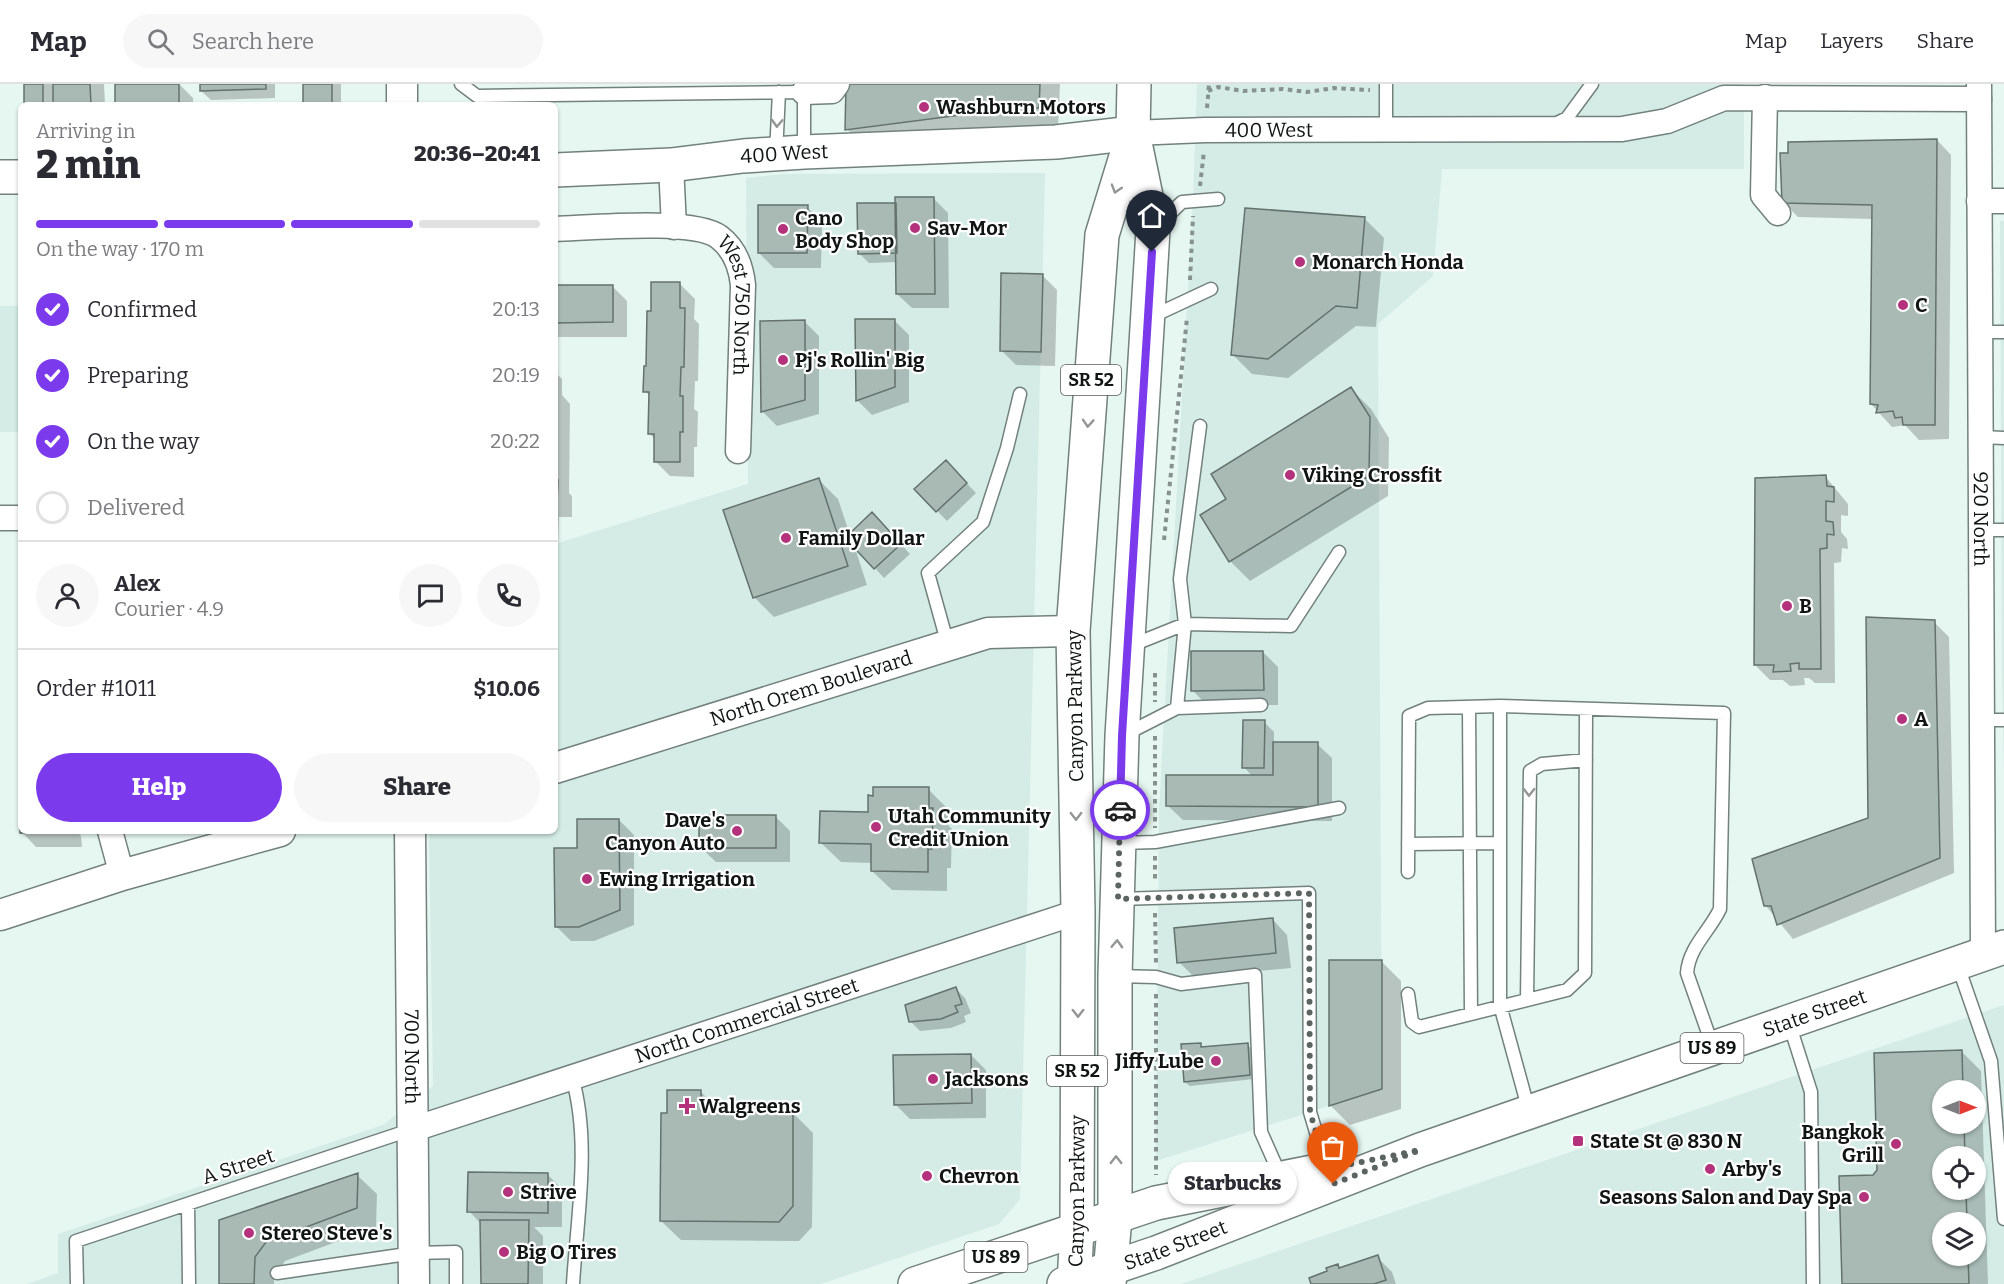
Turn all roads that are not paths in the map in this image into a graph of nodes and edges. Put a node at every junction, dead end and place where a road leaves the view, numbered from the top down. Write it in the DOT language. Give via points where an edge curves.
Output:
graph roads {
  1 [pos="402,84"];
  2 [pos="461,84"];
  3 [pos="837,84"];
  4 [pos="1134,84"];
  5 [pos="1592,84"];
  6 [pos="1380,87"];
  7 [pos="778,92"];
  8 [pos="804,92"];
  9 [pos="1979,92"];
  10 [pos="1765,96"];
  11 [pos="402,102"];
  12 [pos="1386,130"];
  13 [pos="1544,130"];
  14 [pos="1134,133"];
  15 [pos="790,153"];
  16 [pos="671,165"];
  17 [pos="558,170"];
  18 [pos="0,177"];
  19 [pos="18,177"];
  20 [pos="1218,199"];
  21 [pos="1979,201"];
  22 [pos="2004,201"];
  23 [pos="1778,213"];
  24 [pos="674,226"];
  25 [pos="558,229"];
  26 [pos="1153,230"];
  27 [pos="1211,289"];
  28 [pos="1148,319"];
  29 [pos="1979,332"];
  30 [pos="2004,332"];
  31 [pos="1020,394"];
  32 [pos="1200,426"];
  33 [pos="1980,437"];
  34 [pos="2004,438"];
  35 [pos="738,451"];
  36 [pos="0,518"];
  37 [pos="18,518"];
  38 [pos="1992,530"];
  39 [pos="1339,552"];
  40 [pos="1185,624"];
  41 [pos="1073,631"];
  42 [pos="948,645"];
  43 [pos="1129,646"];
  44 [pos="1261,705"];
  45 [pos="1500,706"];
  46 [pos="1469,707"];
  47 [pos="1178,708"];
  48 [pos="1586,709"];
  49 [pos="1993,720"];
  50 [pos="1122,736"];
  51 [pos="1586,760"];
  52 [pos="558,767"];
  53 [pos="1339,808"];
  54 [pos="111,834"];
  55 [pos="269,834"];
  56 [pos="410,834"];
  57 [pos="1120,843"];
  58 [pos="1469,843"];
  59 [pos="1500,843"];
  60 [pos="1408,844"];
  61 [pos="1408,872"];
  62 [pos="122,875"];
  63 [pos="1118,899"];
  64 [pos="1078,912"];
  65 [pos="0,915"];
  66 [pos="1981,955"];
  67 [pos="1115,976"];
  68 [pos="1408,994"];
  69 [pos="1527,999"];
  70 [pos="1500,1005"];
  71 [pos="1471,1013"];
  72 [pos="1788,1022"];
  73 [pos="1713,1048"];
  74 [pos="572,1077"];
  75 [pos="1530,1112"];
  76 [pos="414,1129"];
  77 [pos="1420,1150"];
  78 [pos="1327,1169"];
  79 [pos="1281,1178"];
  80 [pos="188,1204"];
  81 [pos="1115,1218"];
  82 [pos="2004,1219"];
  83 [pos="1077,1229"];
  84 [pos="414,1253"];
  85 [pos="277,1273"];
  86 [pos="1110,1276"];
  87 [pos="1071,1283"];
  88 [pos="77,1284"];
  89 [pos="189,1284"];
  90 [pos="414,1284"];
  91 [pos="456,1284"];
  92 [pos="573,1284"];
  93 [pos="915,1284"];
  94 [pos="1813,1284"];
  1 -- 11 [label="street"];
  2 -- 7 [label="lane" via="477,96"];
  3 -- 8 [label="street" via="832,91"];
  4 -- 14 [label="main road, Canyon Parkway / SR 52"];
  5 -- 13 [label="lane" via="1567,118"];
  6 -- 12 [label="lane"];
  7 -- 8 [label="lane"];
  7 -- 15 [label="lane, one-way"];
  8 -- 15 [label="lane"];
  9 -- 10 [label="street, 400 West"];
  9 -- 21 [label="street, 920 North"];
  10 -- 13 [label="street, 400 West" via="1724,98 1667,121 1622,129"];
  10 -- 23 [label="street" via="1763,195"];
  12 -- 13 [label="street, 400 West"];
  12 -- 14 [label="street, 400 West"];
  14 -- 15 [label="main road, 400 West" via="1056,142"];
  14 -- 26 [label="main road, Canyon Parkway / SR 52"];
  14 -- 41 [label="main road, Canyon Parkway / SR 52, one-way" via="1102,235"];
  15 -- 16 [label="main road, 400 West"];
  16 -- 17 [label="main road, 400 West"];
  16 -- 24 [label="street"];
  18 -- 19 [label="main road"];
  20 -- 26 [label="lane" via="1182,202"];
  21 -- 22 [label="street"];
  21 -- 29 [label="street, 920 North"];
  24 -- 25 [label="street, West 750 North"];
  24 -- 35 [label="street, West 750 North" via="697,227 719,237 741,267"];
  26 -- 28 [label="main road, Canyon Parkway / SR 52"];
  27 -- 28 [label="lane"];
  28 -- 43 [label="main road, Canyon Parkway / SR 52"];
  29 -- 30 [label="lane"];
  29 -- 33 [label="street, 920 North"];
  31 -- 42 [label="lane" via="982,522 928,573"];
  32 -- 40 [label="lane" via="1180,579"];
  33 -- 34 [label="lane"];
  33 -- 38 [label="street, 920 North"];
  36 -- 37 [label="street"];
  38 -- 49 [label="street, 920 North"];
  39 -- 40 [label="lane" via="1291,626"];
  40 -- 43 [label="lane"];
  40 -- 47 [label="lane"];
  41 -- 42 [label="street, North Orem Boulevard" via="988,633"];
  41 -- 64 [label="main road, Canyon Parkway / SR 52, one-way"];
  42 -- 52 [label="street, North Orem Boulevard"];
  43 -- 50 [label="main road, Canyon Parkway / SR 52"];
  44 -- 47 [label="lane"];
  45 -- 46 [label="lane"];
  45 -- 48 [label="lane"];
  45 -- 59 [label="lane"];
  46 -- 58 [label="lane"];
  46 -- 60 [label="lane" via="1428,708 1409,716"];
  47 -- 50 [label="lane"];
  48 -- 51 [label="lane"];
  48 -- 73 [label="lane" via="1724,713 1720,909 1711,928 1694,946 1687,973"];
  49 -- 66 [label="street, 920 North"];
  50 -- 57 [label="main road, Canyon Parkway / SR 52"];
  51 -- 69 [label="lane" via="1585,973 1567,990"];
  51 -- 69 [label="lane, one-way" via="1542,764 1530,771"];
  53 -- 57 [label="lane" via="1155,842"];
  54 -- 62 [label="street"];
  55 -- 62 [label="street"];
  56 -- 76 [label="street, 700 North"];
  57 -- 63 [label="main road, Canyon Parkway / SR 52"];
  58 -- 59 [label="lane"];
  58 -- 60 [label="lane"];
  58 -- 71 [label="lane"];
  59 -- 70 [label="lane"];
  60 -- 61 [label="lane"];
  62 -- 65 [label="street"];
  67 -- 63 [label="main road, Canyon Parkway / SR 52, one-way"];
  63 -- 78 [label="lane" via="1309,893 1310,1112"];
  64 -- 74 [label="street, North Commercial Street"];
  64 -- 83 [label="main road, Canyon Parkway / SR 52, one-way"];
  66 -- 72 [label="main road, State Street / US 89"];
  66 -- 82 [label="lane"];
  67 -- 79 [label="lane" via="1156,977 1182,984 1255,975 1261,1132"];
  81 -- 67 [label="main road, Canyon Parkway / SR 52, one-way"];
  68 -- 71 [label="lane" via="1412,1022 1419,1027"];
  69 -- 70 [label="lane"];
  70 -- 71 [label="lane"];
  70 -- 75 [label="lane"];
  72 -- 73 [label="main road, State Street / US 89"];
  72 -- 94 [label="lane" via="1811,1092"];
  73 -- 75 [label="main road, State Street / US 89"];
  74 -- 76 [label="street, North Commercial Street"];
  74 -- 92 [label="lane" via="578,1096 581,1147"];
  75 -- 77 [label="main road, State Street / US 89"];
  76 -- 80 [label="lane, A Street"];
  76 -- 84 [label="street, 700 North"];
  77 -- 78 [label="main road, State Street / US 89"];
  77 -- 86 [label="main road, State Street / US 89" via="1156,1253"];
  78 -- 79 [label="main road, State Street / US 89"];
  79 -- 81 [label="main road, State Street / US 89" via="1156,1203"];
  80 -- 88 [label="lane, A Street" via="76,1241"];
  80 -- 89 [label="lane"];
  81 -- 83 [label="main road, State Street / US 89"];
  81 -- 86 [label="main road, Canyon Parkway / SR 52"];
  83 -- 87 [label="main road, Canyon Parkway / SR 52"];
  83 -- 93 [label="main road, State Street / US 89"];
  84 -- 85 [label="lane"];
  84 -- 90 [label="street, 700 North"];
  84 -- 91 [label="lane" via="456,1252"];
  86 -- 87 [label="main road, State Street / US 89"];
}
